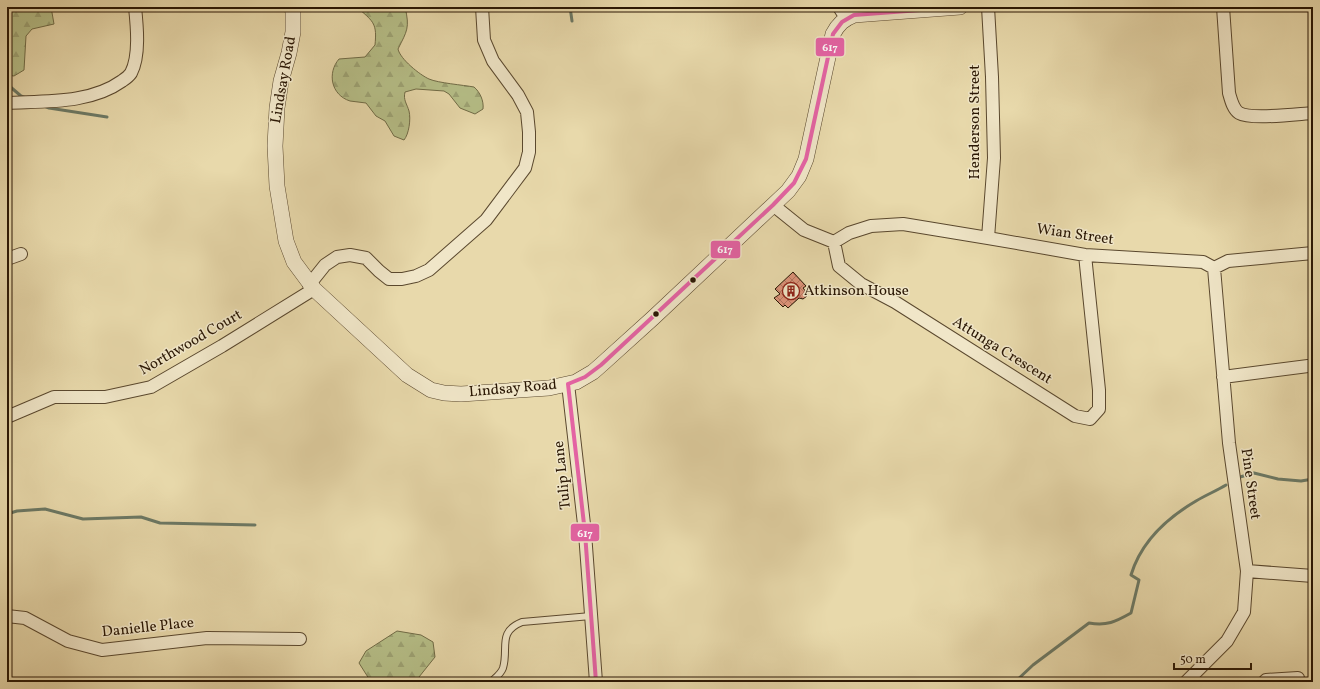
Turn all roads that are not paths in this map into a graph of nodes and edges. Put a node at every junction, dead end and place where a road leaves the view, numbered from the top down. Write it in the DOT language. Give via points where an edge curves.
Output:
graph roads {
  1 [pos="135,7"];
  2 [pos="292,7"];
  3 [pos="482,7"];
  4 [pos="960,7"];
  5 [pos="988,7"];
  6 [pos="1223,7"];
  7 [pos="842,13"];
  8 [pos="7,103"];
  9 [pos="1313,113"];
  10 [pos="773,205"];
  11 [pos="988,238"];
  12 [pos="834,242"];
  13 [pos="1313,253"];
  14 [pos="22,254"];
  15 [pos="1085,255"];
  16 [pos="7,259"];
  17 [pos="1214,268"];
  18 [pos="312,287"];
  19 [pos="1308,366"];
  20 [pos="1223,378"];
  21 [pos="568,384"];
  22 [pos="7,417"];
  23 [pos="1247,571"];
  24 [pos="1313,576"];
  25 [pos="7,616"];
  26 [pos="591,616"];
  27 [pos="300,639"];
  28 [pos="1298,678"];
  29 [pos="1190,681"];
  30 [pos="491,682"];
  31 [pos="596,682"];
  32 [pos="1264,682"];
  1 -- 8 [label="street" via="136,55 131,74 114,86 92,96"];
  2 -- 18 [label="street, Lindsay Road" via="293,32 277,108 276,170 286,241 294,262"];
  3 -- 18 [label="street" via="484,40 493,61 527,112 529,152 526,168 486,220 429,270 402,279 389,278 366,258 350,255 337,257 325,265"];
  4 -- 7 [label="street, Lindsay Road" via="854,15"];
  5 -- 11 [label="street, Henderson Street" via="994,158"];
  6 -- 9 [label="street" via="1230,93 1237,112 1254,116"];
  7 -- 10 [label="street, Lindsay Road" via="833,34 804,165 794,183"];
  10 -- 12 [label="street" via="804,230"];
  10 -- 21 [label="street, Lindsay Road" via="601,366"];
  11 -- 12 [label="street, Wian Street" via="903,224 871,226 849,233"];
  11 -- 15 [label="street, Wian Street"];
  12 -- 15 [label="street, Attunga Crescent" via="839,266 862,284 895,302 1075,416 1090,419 1099,409 1099,390"];
  13 -- 17 [label="street" via="1228,261"];
  14 -- 16 [label="street"];
  15 -- 17 [label="street, Wian Street" via="1203,262"];
  17 -- 20 [label="street, Pine Street"];
  18 -- 21 [label="street, Lindsay Road" via="407,375 431,390 461,394 549,388"];
  18 -- 22 [label="street, Northwood Court" via="222,346 152,387 105,397 54,397"];
  19 -- 20 [label="street"];
  20 -- 23 [label="street, Pine Street" via="1228,443"];
  21 -- 26 [label="street, Tulip Lane" via="586,533"];
  23 -- 24 [label="street"];
  23 -- 29 [label="street, Pine Street" via="1244,612 1227,641"];
  25 -- 27 [label="street, Danielle Place" via="25,618 68,641 102,650 207,638"];
  26 -- 30 [label="lane" via="522,622 514,625 506,636 503,668"];
  26 -- 31 [label="street, Tulip Lane"];
  28 -- 32 [label="street"];
}
